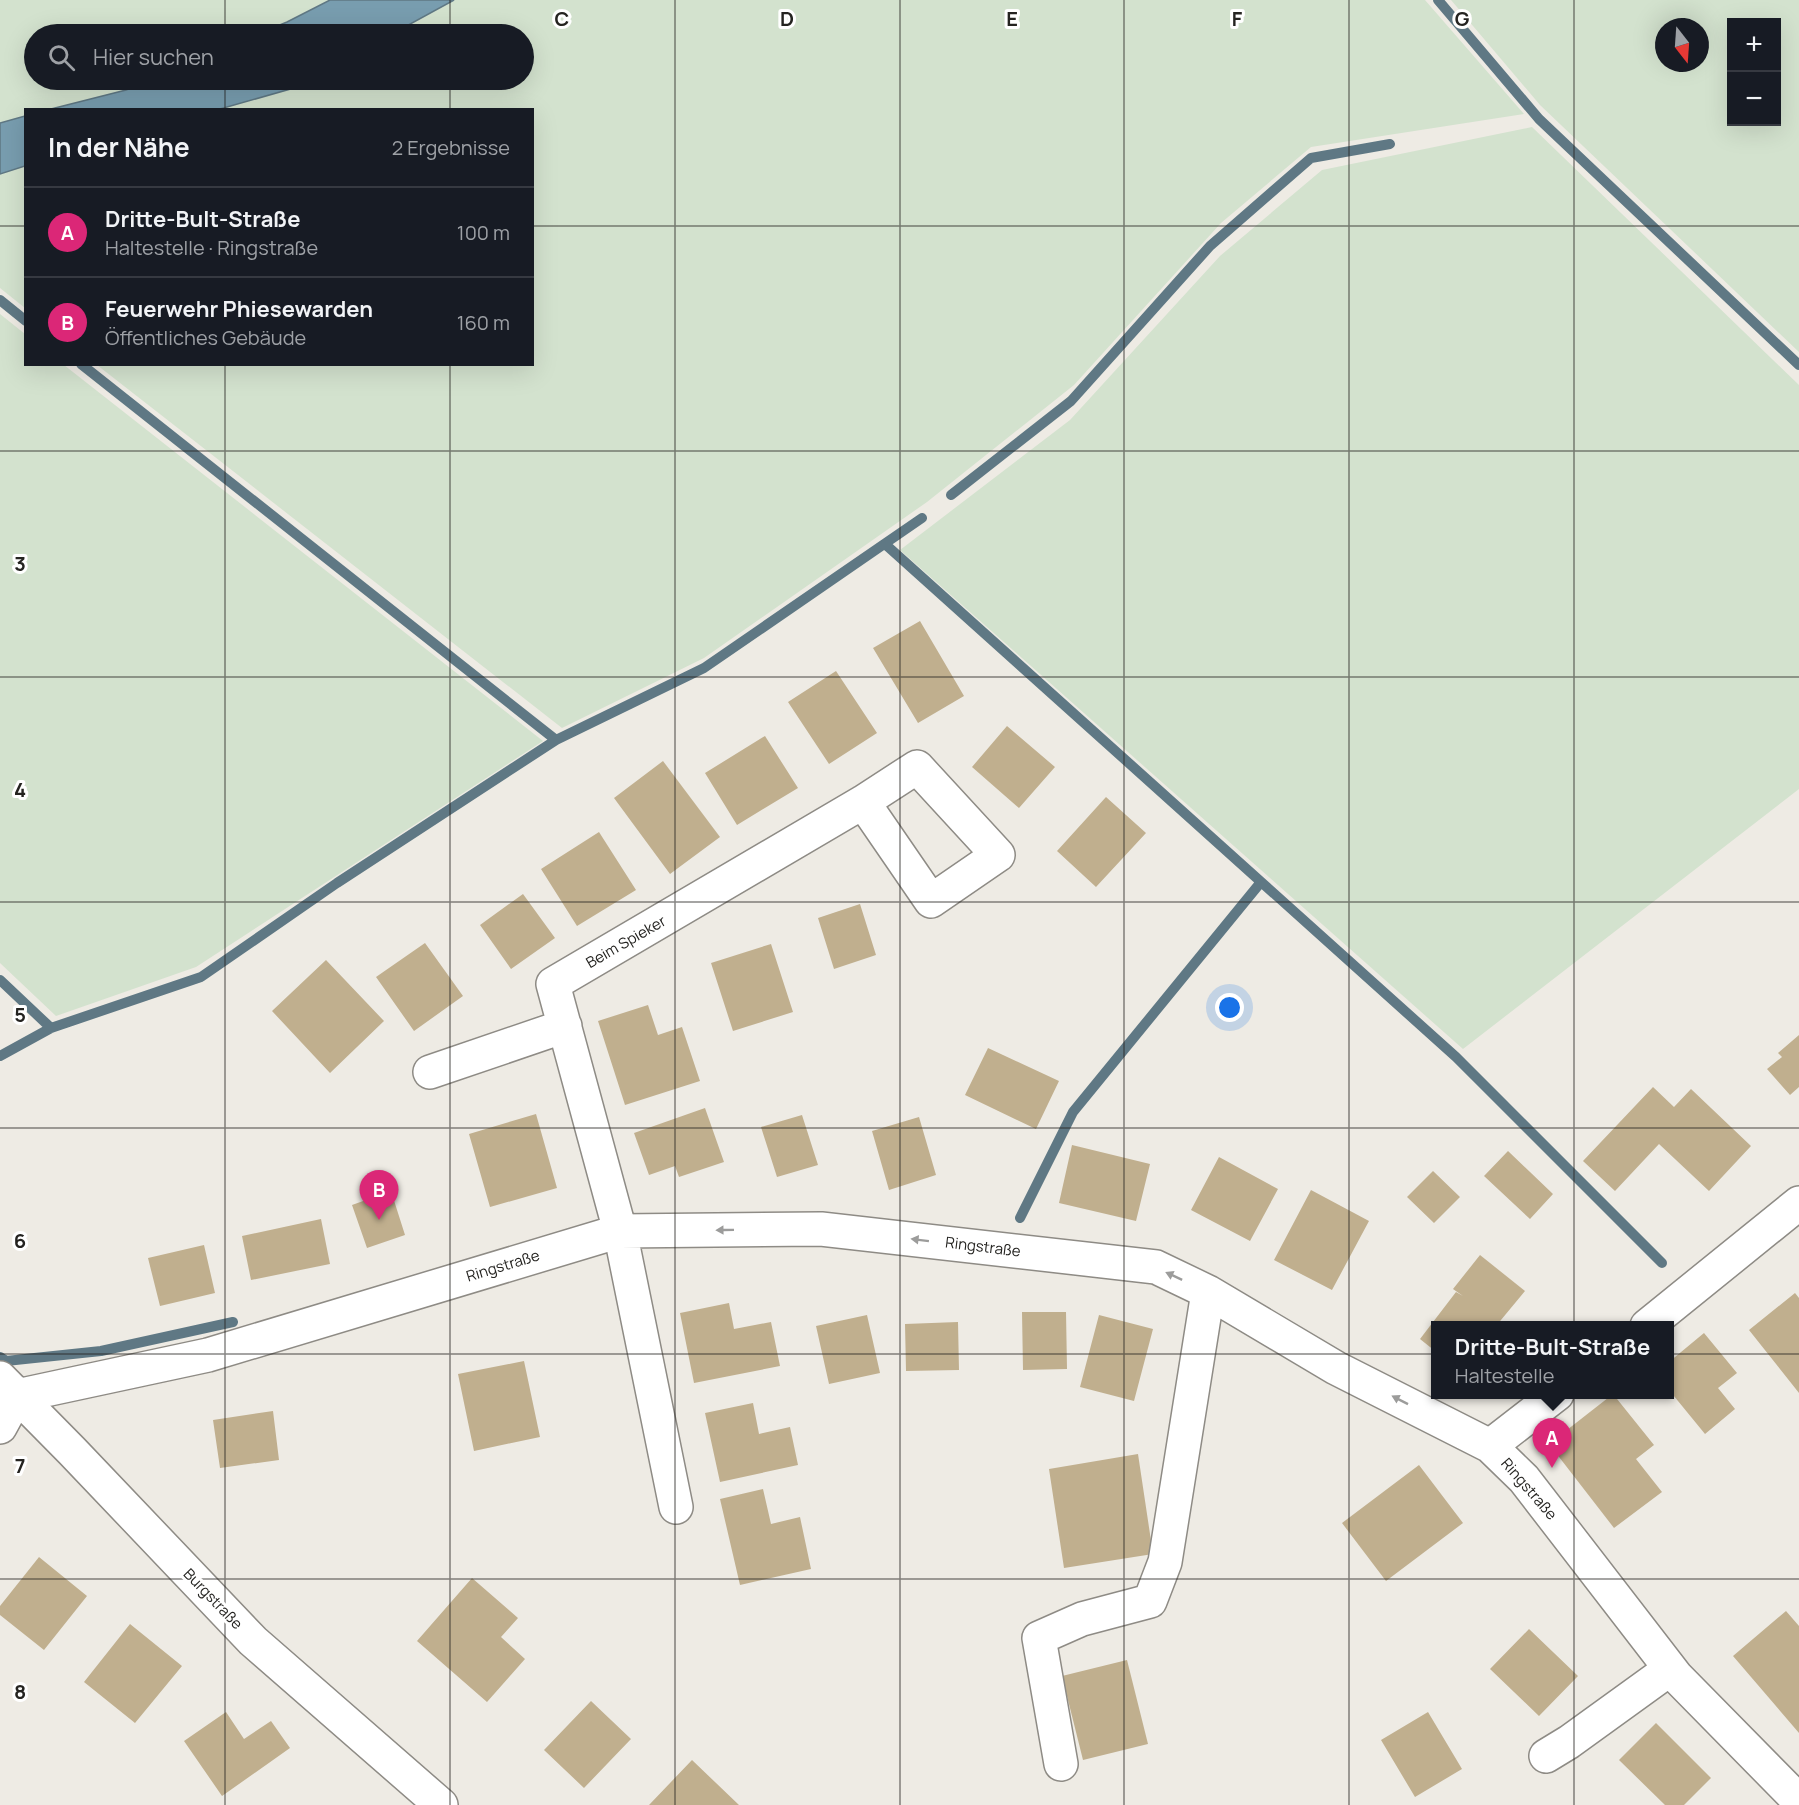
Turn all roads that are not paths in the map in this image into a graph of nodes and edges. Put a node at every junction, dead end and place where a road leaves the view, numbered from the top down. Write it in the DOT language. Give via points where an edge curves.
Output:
graph roads {
  1 [pos="863,802"];
  2 [pos="565,1026"];
  3 [pos="430,1072"];
  4 [pos="1799,1203"];
  5 [pos="620,1231"];
  6 [pos="1208,1292"];
  7 [pos="1653,1321"];
  8 [pos="8,1387"];
  9 [pos="1552,1399"];
  10 [pos="0,1427"];
  11 [pos="1490,1446"];
  12 [pos="676,1507"];
  13 [pos="1670,1669"];
  14 [pos="1546,1756"];
  15 [pos="1061,1764"];
  16 [pos="1799,1801"];
  17 [pos="441,1805"];
  1 -- 1 [label="street, Beim Spieker" via="917,767 998,855 931,901"];
  1 -- 2 [label="street, Beim Spieker" via="553,984"];
  2 -- 3 [label="street"];
  2 -- 5 [label="street, Beim Spieker"];
  4 -- 7 [label="street"];
  6 -- 5 [label="street, Ringstraße, one-way" via="1156,1267 821,1229"];
  5 -- 8 [label="street, Ringstraße" via="208,1355"];
  5 -- 12 [label="street, Beim Spieker"];
  11 -- 6 [label="street, Ringstraße, one-way" via="1336,1368"];
  6 -- 15 [label="street" via="1166,1562 1150,1600 1082,1619 1039,1638"];
  8 -- 10 [label="street"];
  8 -- 17 [label="street, Burgstraße" via="253,1641"];
  9 -- 11 [label="street"];
  11 -- 13 [label="street, Ringstraße" via="1524,1479"];
  13 -- 14 [label="street"];
  13 -- 16 [label="street, Ringstraße"];
}
